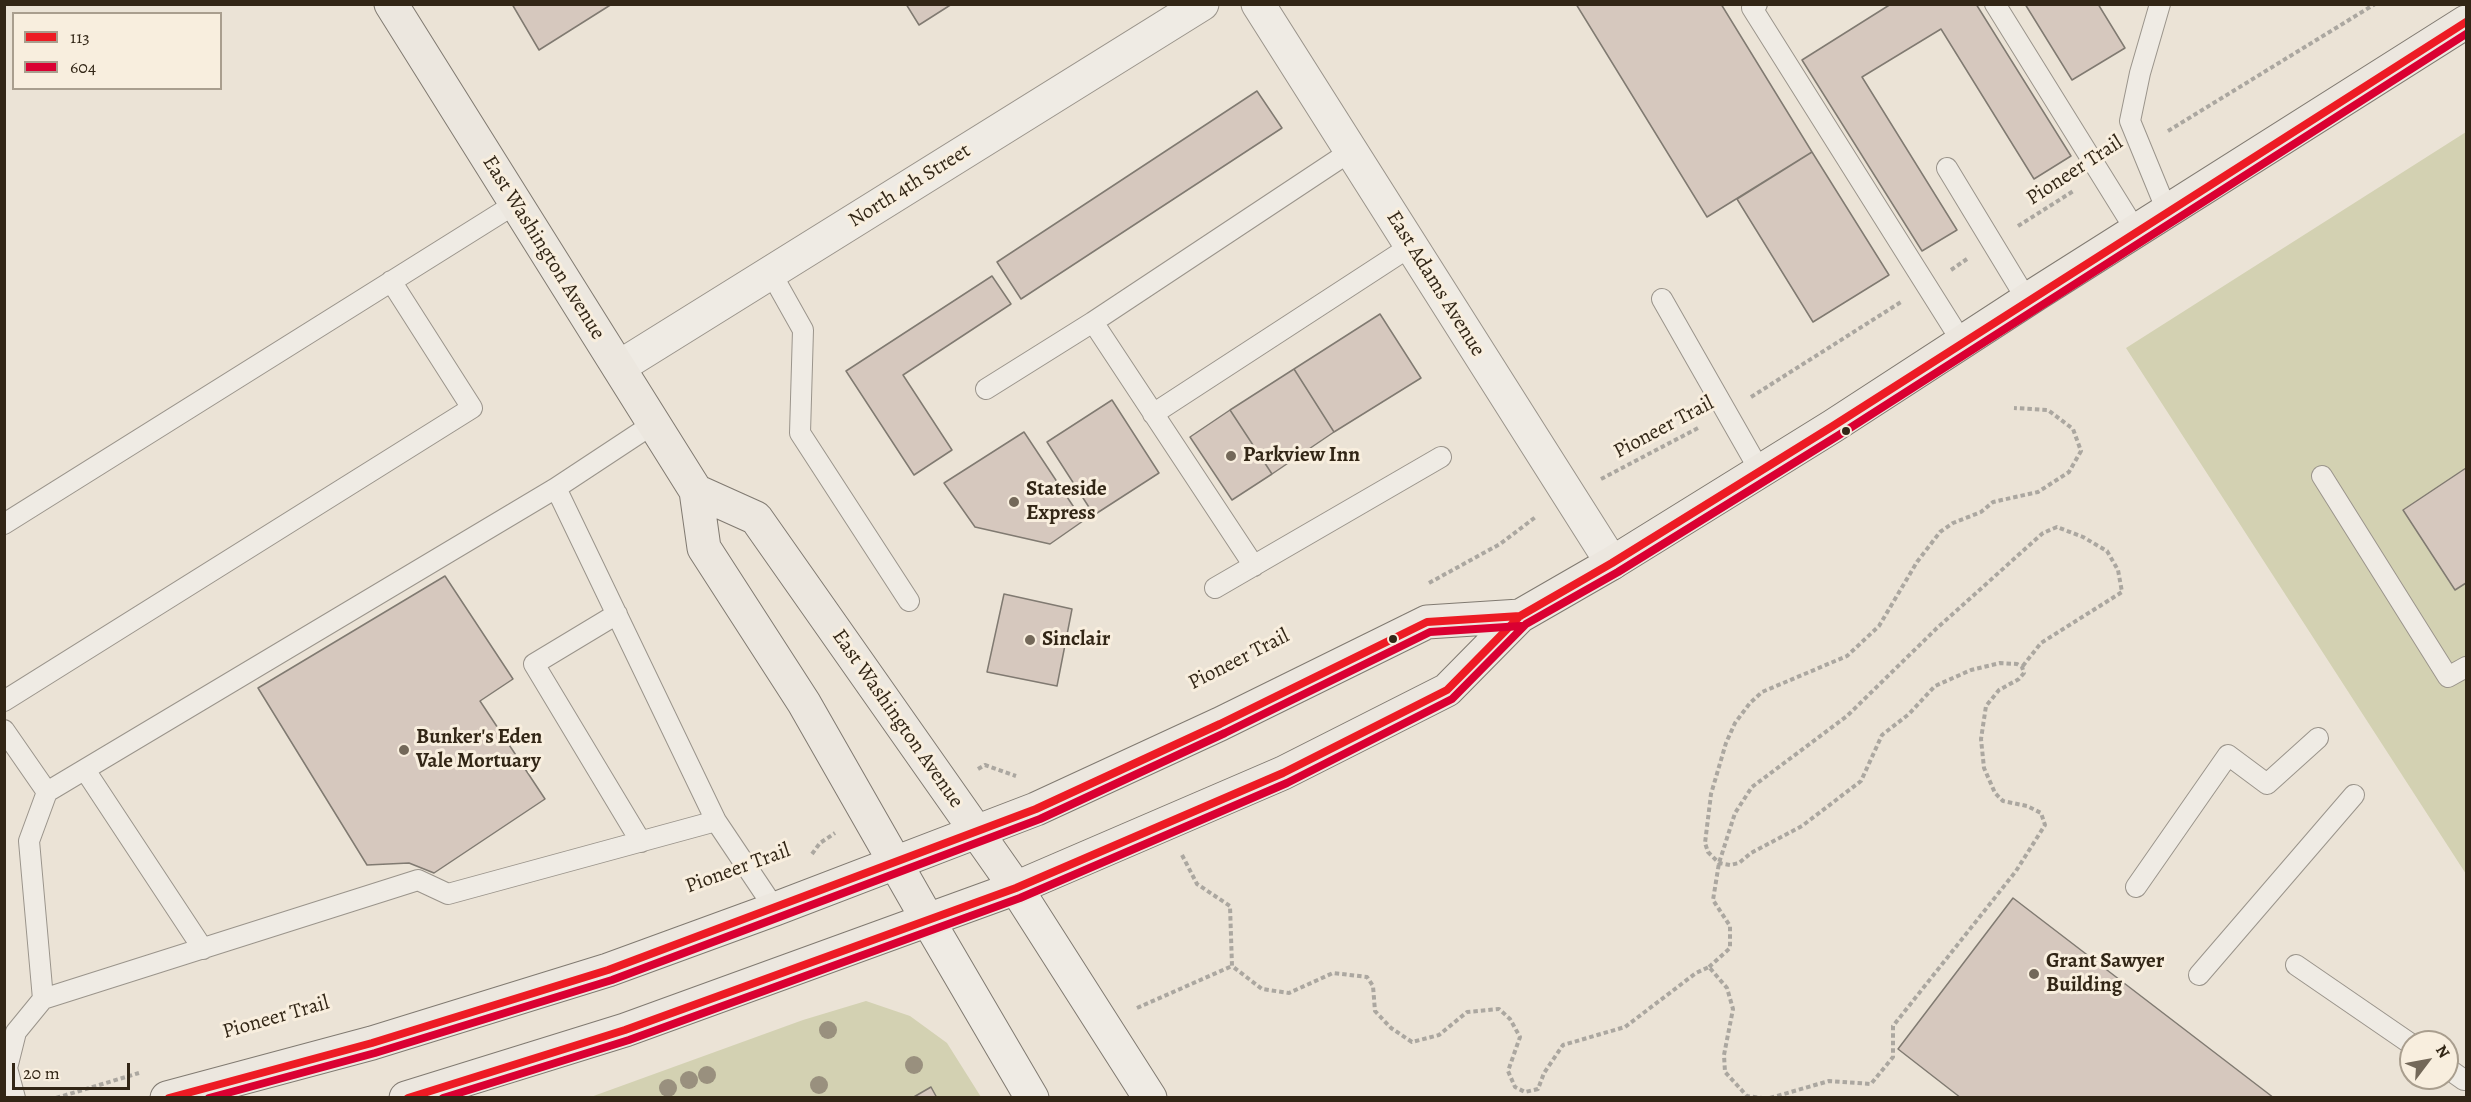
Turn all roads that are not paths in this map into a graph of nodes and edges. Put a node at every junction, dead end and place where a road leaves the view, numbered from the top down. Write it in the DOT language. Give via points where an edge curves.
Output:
graph roads {
  1 [pos="391,4"];
  2 [pos="1202,4"];
  3 [pos="1258,4"];
  4 [pos="1757,4"];
  5 [pos="1995,4"];
  6 [pos="2160,4"];
  7 [pos="2466,22"];
  8 [pos="1351,151"];
  9 [pos="1947,168"];
  10 [pos="515,204"];
  11 [pos="2167,211"];
  12 [pos="2136,231"];
  13 [pos="1411,246"];
  14 [pos="771,273"];
  15 [pos="391,281"];
  16 [pos="1662,299"];
  17 [pos="2027,300"];
  18 [pos="1093,322"];
  19 [pos="1962,342"];
  20 [pos="619,367"];
  21 [pos="986,389"];
  22 [pos="1153,414"];
  23 [pos="653,424"];
  24 [pos="1441,457"];
  25 [pos="1760,471"];
  26 [pos="2322,476"];
  27 [pos="556,488"];
  28 [pos="696,491"];
  29 [pos="4,524"];
  30 [pos="1612,563"];
  31 [pos="1254,566"];
  32 [pos="1215,588"];
  33 [pos="909,601"];
  34 [pos="617,614"];
  35 [pos="1520,616"];
  36 [pos="2466,667"];
  37 [pos="4,701"];
  38 [pos="4,730"];
  39 [pos="2318,738"];
  40 [pos="85,770"];
  41 [pos="47,792"];
  42 [pos="2354,795"];
  43 [pos="716,821"];
  44 [pos="977,832"];
  45 [pos="641,842"];
  46 [pos="895,863"];
  47 [pos="2136,887"];
  48 [pos="1016,888"];
  49 [pos="775,909"];
  50 [pos="929,922"];
  51 [pos="203,949"];
  52 [pos="2296,965"];
  53 [pos="2199,975"];
  54 [pos="43,999"];
  55 [pos="2399,1036"];
  56 [pos="15,1098"];
  57 [pos="168,1098"];
  58 [pos="406,1098"];
  59 [pos="1032,1098"];
  60 [pos="1149,1098"];
  1 -- 10 [label="main road, East Washington Avenue"];
  2 -- 14 [label="street, North 4th Street"];
  3 -- 8 [label="street, East Adams Avenue"];
  4 -- 19 [label="lane" via="1752,8"];
  5 -- 12 [label="lane"];
  6 -- 11 [label="lane" via="2130,121"];
  7 -- 11 [label="main road"];
  8 -- 13 [label="street, East Adams Avenue"];
  8 -- 18 [label="lane"];
  9 -- 17 [label="lane"];
  10 -- 15 [label="lane"];
  10 -- 20 [label="main road, East Washington Avenue"];
  11 -- 12 [label="main road"];
  12 -- 17 [label="main road"];
  13 -- 22 [label="lane"];
  13 -- 30 [label="street, East Adams Avenue"];
  14 -- 20 [label="street, North 4th Street"];
  14 -- 33 [label="lane" via="803,330 800,433"];
  15 -- 29 [label="lane"];
  15 -- 37 [label="lane" via="472,408"];
  16 -- 25 [label="lane"];
  17 -- 19 [label="main road"];
  18 -- 21 [label="lane"];
  18 -- 22 [label="lane"];
  19 -- 25 [label="main road"];
  20 -- 23 [label="main road, East Washington Avenue"];
  22 -- 31 [label="lane"];
  23 -- 27 [label="lane"];
  23 -- 28 [label="main road, East Washington Avenue"];
  24 -- 31 [label="lane"];
  25 -- 30 [label="main road"];
  26 -- 36 [label="lane" via="2448,677"];
  27 -- 34 [label="lane"];
  27 -- 40 [label="lane"];
  28 -- 44 [label="main road, East Washington Avenue" via="756,518"];
  28 -- 46 [label="main road, East Washington Avenue" via="704,548 804,703"];
  30 -- 35 [label="main road"];
  31 -- 32 [label="lane"];
  34 -- 43 [label="lane"];
  34 -- 45 [label="lane" via="534,664"];
  35 -- 44 [label="main road" via="1427,622 1210,729"];
  35 -- 48 [label="main road" via="1447,690 1282,773"];
  38 -- 41 [label="lane"];
  39 -- 47 [label="lane" via="2267,784 2228,755"];
  40 -- 41 [label="lane"];
  40 -- 51 [label="lane"];
  41 -- 54 [label="lane" via="29,841"];
  42 -- 53 [label="lane"];
  43 -- 45 [label="lane"];
  43 -- 49 [label="lane"];
  44 -- 46 [label="main road"];
  44 -- 48 [label="main road, East Washington Avenue"];
  45 -- 51 [label="lane" via="447,894 418,880"];
  46 -- 49 [label="main road"];
  46 -- 50 [label="main road, East Washington Avenue"];
  48 -- 50 [label="main road"];
  48 -- 60 [label="street, East Washington Avenue"];
  49 -- 57 [label="main road" via="608,970 394,1036"];
  50 -- 58 [label="main road" via="625,1030"];
  50 -- 59 [label="street, East Washington Avenue"];
  51 -- 54 [label="lane"];
  52 -- 55 [label="lane"];
  54 -- 56 [label="lane" via="16,1032 7,1068"];
}
